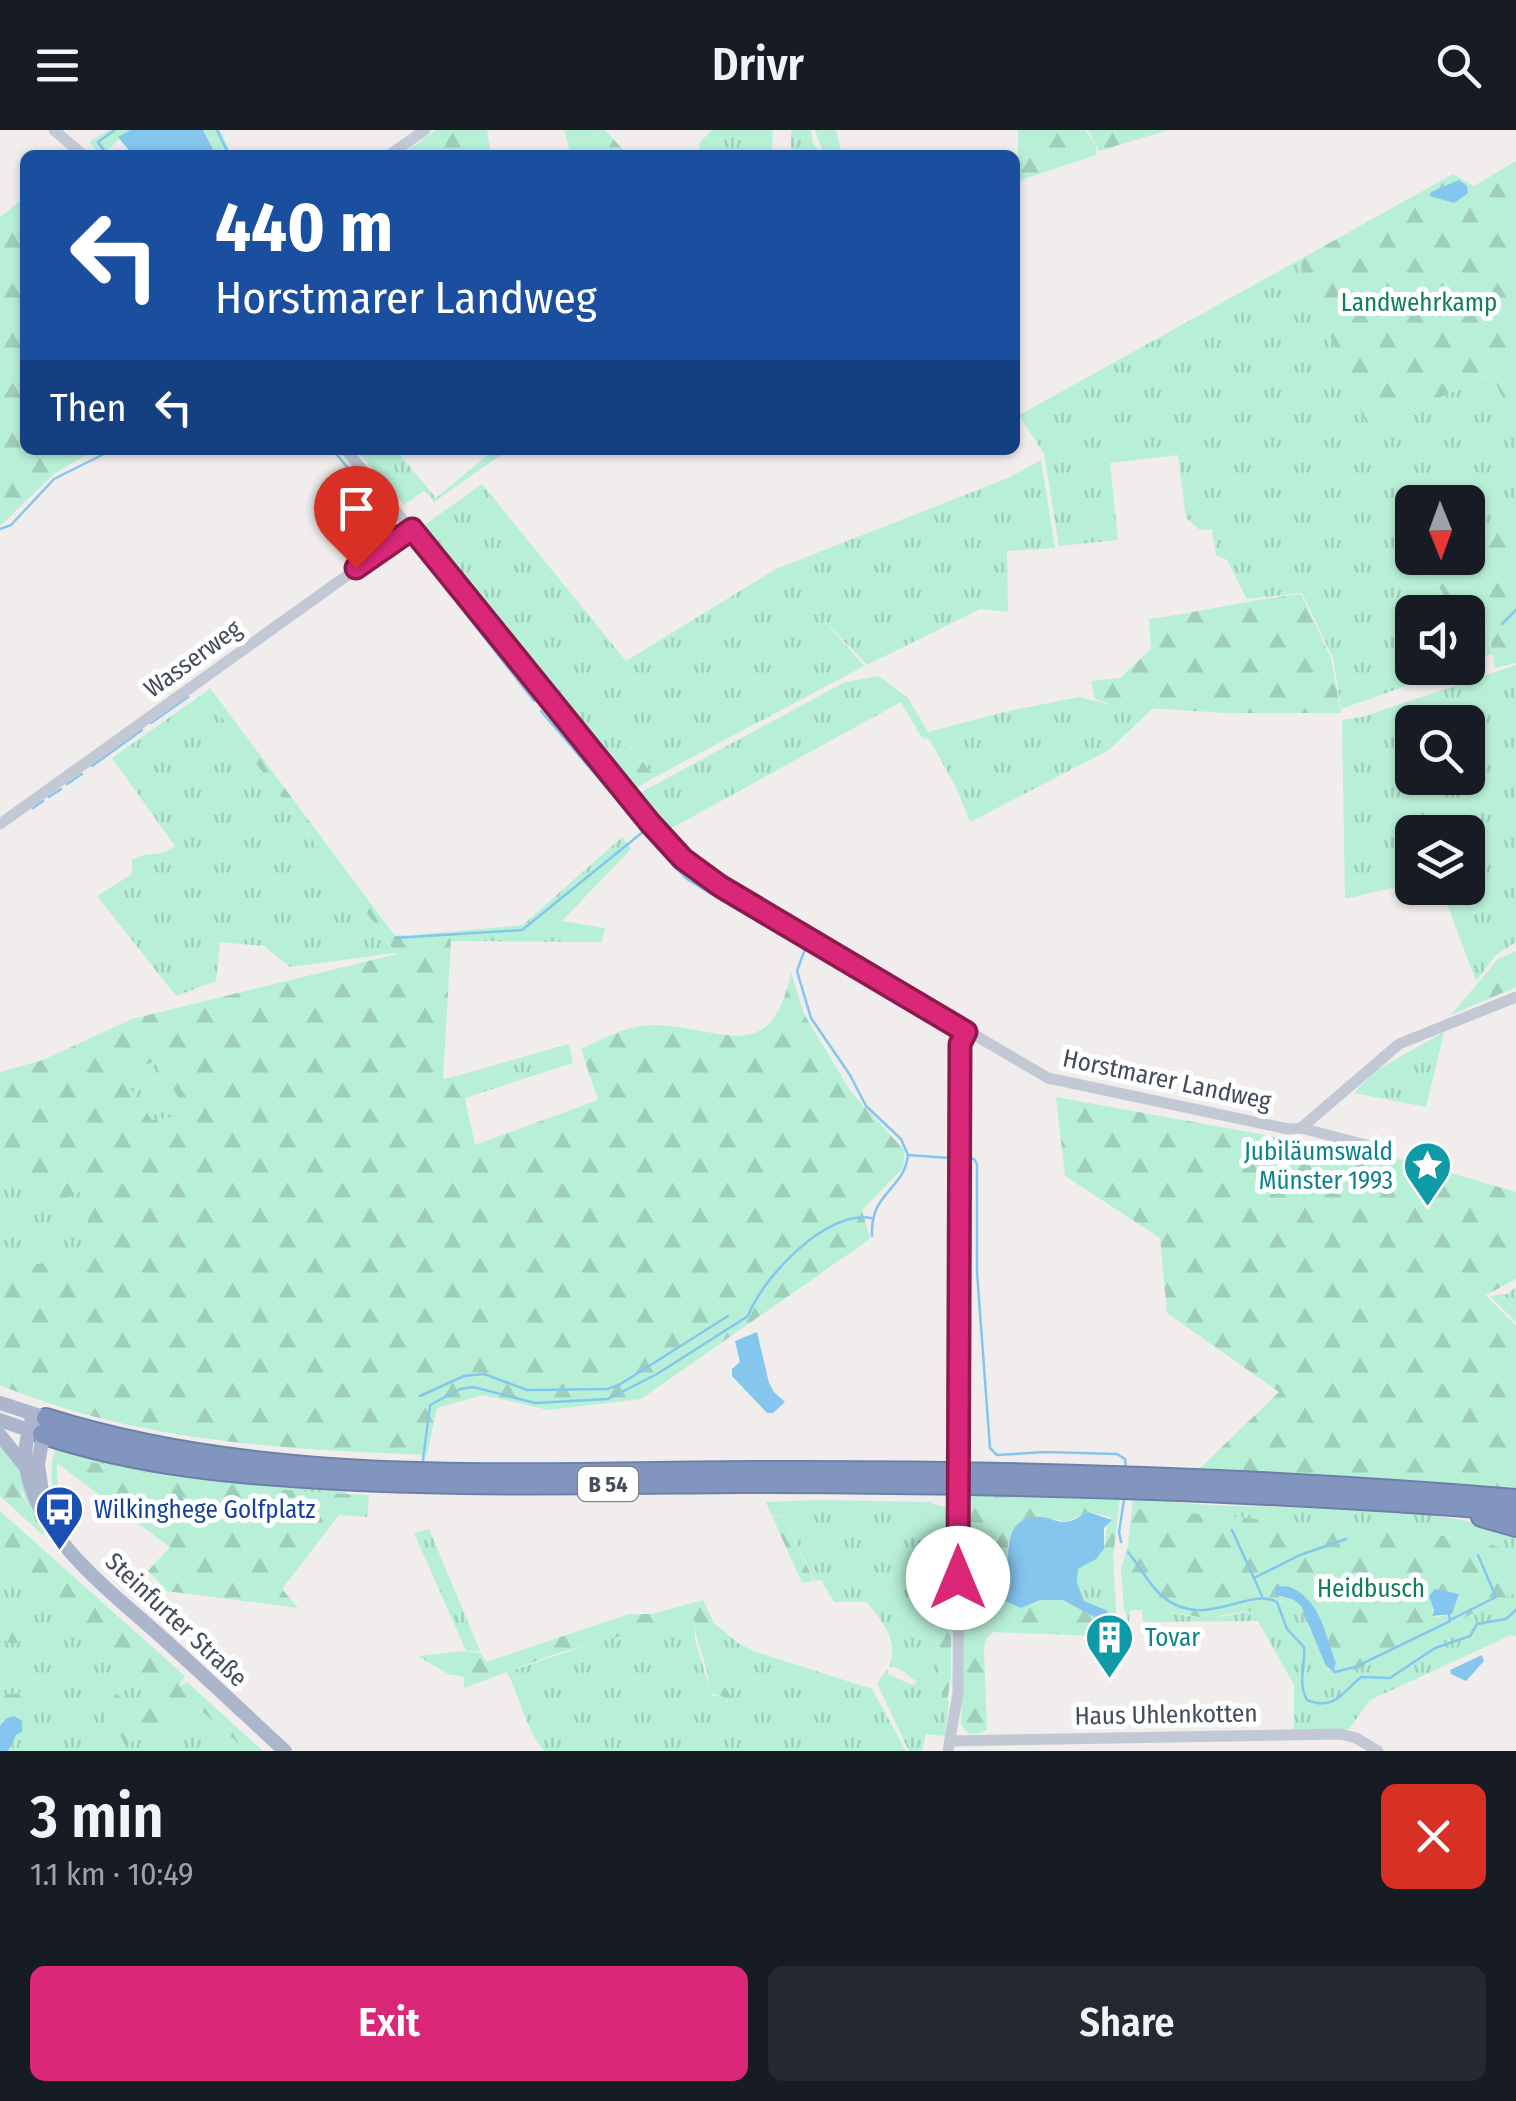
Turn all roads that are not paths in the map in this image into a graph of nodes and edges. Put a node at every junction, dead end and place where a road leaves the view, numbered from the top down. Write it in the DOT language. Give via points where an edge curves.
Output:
graph roads {
  1 [pos="54,130"];
  2 [pos="424,130"];
  3 [pos="76,150"];
  4 [pos="396,150"];
  5 [pos="350,455"];
  6 [pos="412,529"];
  7 [pos="0,824"];
  8 [pos="1516,996"];
  9 [pos="966,1032"];
  10 [pos="1300,1128"];
  11 [pos="1389,1152"];
  12 [pos="0,1403"];
  13 [pos="0,1420"];
  14 [pos="38,1424"];
  15 [pos="0,1435"];
  16 [pos="27,1470"];
  17 [pos="1516,1499"];
  18 [pos="1382,1501"];
  19 [pos="1516,1512"];
  20 [pos="45,1514"];
  21 [pos="1516,1526"];
  22 [pos="949,1746"];
  23 [pos="285,1751"];
  24 [pos="1378,1751"];
  1 -- 3 [label="street"];
  2 -- 4 [label="street"];
  5 -- 6 [label="street, Horstmarer Landweg"];
  6 -- 7 [label="street, Wasserweg"];
  6 -- 9 [label="street, Horstmarer Landweg" via="683,859"];
  8 -- 10 [label="street" via="1399,1044"];
  9 -- 10 [label="street, Horstmarer Landweg" via="1066,1084"];
  9 -- 22 [label="street, Haus Uhlenkotten, bridge" via="960,1044 958,1693"];
  10 -- 11 [label="street, Horstmarer Landweg"];
  12 -- 14 [label="main road, B 54"];
  13 -- 14 [label="main road, B 54"];
  14 -- 16 [label="main road, Steinfurter Straße"];
  14 -- 17 [label="highway, B 54" via="263,1462 346,1468 1078,1474"];
  14 -- 18 [label="highway, B 54" via="109,1453 367,1482 1003,1485"];
  14 -- 20 [label="main road, Steinfurter Straße"];
  15 -- 16 [label="main road"];
  16 -- 20 [label="main road, Steinfurter Straße"];
  18 -- 19 [label="highway, B 54"];
  18 -- 21 [label="highway"];
  20 -- 23 [label="main road, Steinfurter Straße" via="95,1576"];
  22 -- 24 [label="street, Haus Uhlenkotten" via="1341,1734"];
}
